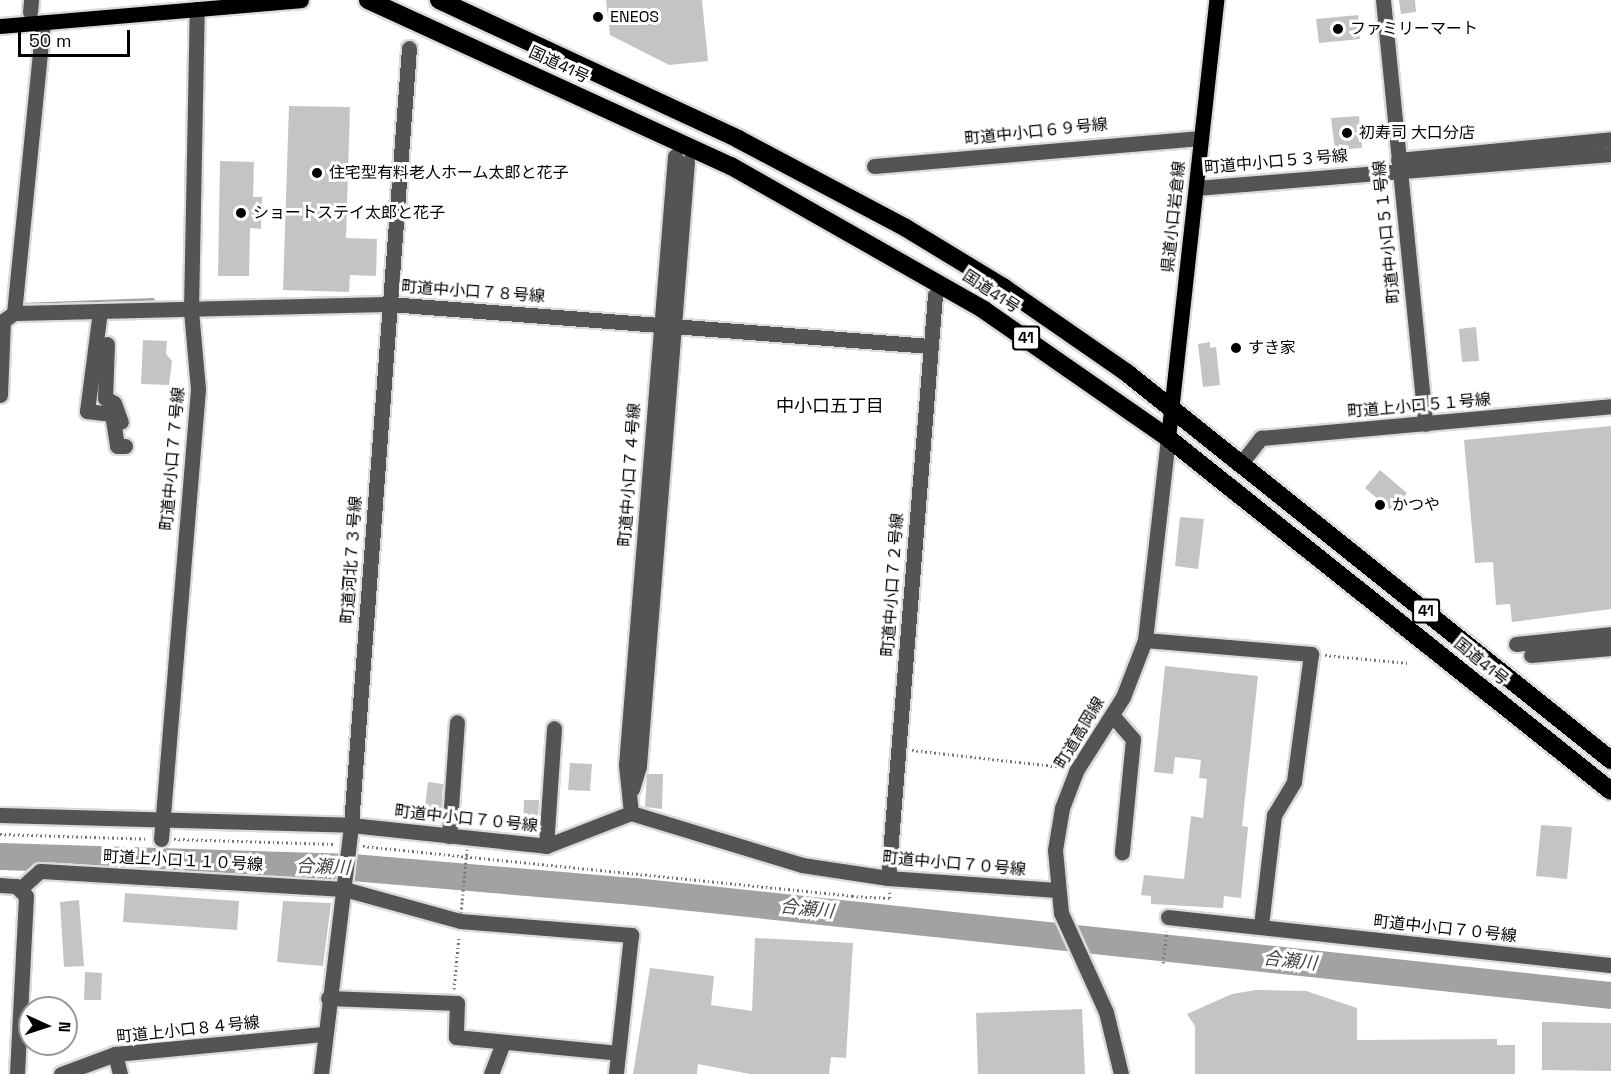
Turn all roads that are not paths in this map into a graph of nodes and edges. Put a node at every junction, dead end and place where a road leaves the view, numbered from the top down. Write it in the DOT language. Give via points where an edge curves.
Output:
graph roads {
  1 [pos="301,0"];
  2 [pos="368,0"];
  3 [pos="439,0"];
  4 [pos="1216,0"];
  5 [pos="1383,0"];
  6 [pos="197,9"];
  7 [pos="43,22"];
  8 [pos="0,26"];
  9 [pos="409,48"];
  10 [pos="1201,138"];
  11 [pos="1611,140"];
  12 [pos="1611,153"];
  13 [pos="681,159"];
  14 [pos="1398,164"];
  15 [pos="874,166"];
  16 [pos="1196,188"];
  17 [pos="935,295"];
  18 [pos="389,304"];
  19 [pos="104,310"];
  20 [pos="191,310"];
  21 [pos="14,313"];
  22 [pos="666,325"];
  23 [pos="930,346"];
  24 [pos="0,394"];
  25 [pos="1611,406"];
  26 [pos="1172,409"];
  27 [pos="1425,424"];
  28 [pos="1168,438"];
  29 [pos="1242,462"];
  30 [pos="1611,634"];
  31 [pos="1145,640"];
  32 [pos="1516,644"];
  33 [pos="1611,648"];
  34 [pos="1531,656"];
  35 [pos="1112,715"];
  36 [pos="457,722"];
  37 [pos="554,728"];
  38 [pos="1611,759"];
  39 [pos="1611,791"];
  40 [pos="631,813"];
  41 [pos="0,815"];
  42 [pos="161,819"];
  43 [pos="351,825"];
  44 [pos="449,836"];
  45 [pos="161,839"];
  46 [pos="546,846"];
  47 [pos="1122,852"];
  48 [pos="888,878"];
  49 [pos="0,885"];
  50 [pos="344,886"];
  51 [pos="21,888"];
  52 [pos="1057,890"];
  53 [pos="1168,917"];
  54 [pos="1261,926"];
  55 [pos="1611,965"];
  56 [pos="328,998"];
  57 [pos="323,1034"];
  58 [pos="503,1042"];
  59 [pos="618,1053"];
  60 [pos="115,1054"];
  61 [pos="317,1073"];
  62 [pos="17,1074"];
  63 [pos="61,1074"];
  64 [pos="120,1074"];
  65 [pos="491,1074"];
  66 [pos="616,1074"];
  67 [pos="1121,1074"];
  1 -- 6 [label="main road"];
  2 -- 28 [label="highway, 国道41号 / 41" via="730,166 817,211 984,310"];
  3 -- 26 [label="highway, 国道41号 / 41" via="679,110 906,228 1034,308"];
  4 -- 10 [label="main road, 県道小口岩倉線"];
  5 -- 14 [label="street, 町道中小口５１号線"];
  6 -- 7 [label="main road"];
  6 -- 20 [label="street, 町道中小口７７号線"];
  7 -- 8 [label="main road"];
  7 -- 21 [label="street"];
  9 -- 18 [label="street, 町道河北７３号線"];
  10 -- 15 [label="street, 町道中小口６９号線" via="1181,136"];
  10 -- 16 [label="main road, 県道小口岩倉線"];
  11 -- 14 [label="street"];
  12 -- 14 [label="street, 町道中小口５３号線" via="1407,172"];
  13 -- 22 [label="street, 町道中小口７４号線"];
  14 -- 16 [label="street, 町道中小口５３号線"];
  14 -- 27 [label="street, 町道中小口５１号線"];
  16 -- 26 [label="main road, 県道小口岩倉線"];
  17 -- 23 [label="street, 町道中小口７２号線"];
  18 -- 20 [label="street, 町道中小口７８号線"];
  18 -- 22 [label="street, 町道中小口７８号線"];
  18 -- 43 [label="street, 町道河北７３号線"];
  19 -- 19 [label="street" via="105,398 114,403 125,447 117,446 111,414 87,411 90,362 96,362"];
  19 -- 20 [label="street, 町道中小口７８号線"];
  19 -- 21 [label="street, 町道中小口７８号線"];
  20 -- 42 [label="street, 町道中小口７７号線" via="198,389"];
  21 -- 24 [label="street" via="3,321"];
  22 -- 23 [label="street, 町道中小口７８号線"];
  22 -- 40 [label="street, 町道中小口７４号線" via="639,766 630,796"];
  23 -- 48 [label="street, 町道中小口７２号線"];
  25 -- 27 [label="street, 町道上小口５１号線"];
  26 -- 28 [label="main road, 県道小口岩倉線"];
  26 -- 29 [label="highway, 国道41号 / 41"];
  27 -- 29 [label="street, 町道上小口５１号線" via="1261,438"];
  28 -- 31 [label="street, 町道高岡線"];
  28 -- 39 [label="highway, 国道41号 / 41"];
  29 -- 38 [label="highway, 国道41号 / 41"];
  30 -- 32 [label="street"];
  31 -- 35 [label="street, 町道高岡線"];
  31 -- 54 [label="street" via="1311,654 1294,782 1274,815"];
  33 -- 34 [label="street"];
  35 -- 47 [label="street" via="1133,740"];
  35 -- 52 [label="street, 町道高岡線" via="1076,771 1058,828"];
  36 -- 44 [label="street"];
  37 -- 46 [label="street"];
  40 -- 46 [label="street, 町道中小口７０号線"];
  40 -- 48 [label="street, 町道中小口７０号線" via="802,865"];
  41 -- 42 [label="street, 町道中小口７０号線"];
  42 -- 43 [label="street, 町道中小口７０号線"];
  42 -- 45 [label="street, 町道中小口７７号線"];
  43 -- 44 [label="street, 町道中小口７０号線"];
  43 -- 50 [label="street, 町道河北７３号線"];
  44 -- 46 [label="street, 町道中小口７０号線"];
  48 -- 52 [label="street, 町道中小口７０号線"];
  49 -- 51 [label="street"];
  50 -- 51 [label="street, 町道上小口１１０号線" via="40,871"];
  50 -- 56 [label="street, 町道河北７３号線"];
  50 -- 59 [label="street, 町道上小口１１０号線" via="461,917 631,935"];
  51 -- 62 [label="street" via="26,896"];
  52 -- 67 [label="street, 町道高岡線" via="1061,913 1106,1012"];
  53 -- 54 [label="street, 町道中小口７０号線"];
  54 -- 55 [label="street, 町道中小口７０号線"];
  56 -- 57 [label="street, 町道河北７３号線"];
  56 -- 58 [label="street" via="458,1003 456,1037"];
  57 -- 60 [label="street, 町道上小口８４号線"];
  57 -- 61 [label="street, 町道河北７３号線"];
  58 -- 59 [label="street"];
  58 -- 65 [label="street"];
  59 -- 66 [label="street"];
  60 -- 63 [label="street, 町道上小口８４号線"];
  60 -- 64 [label="street"];
}
